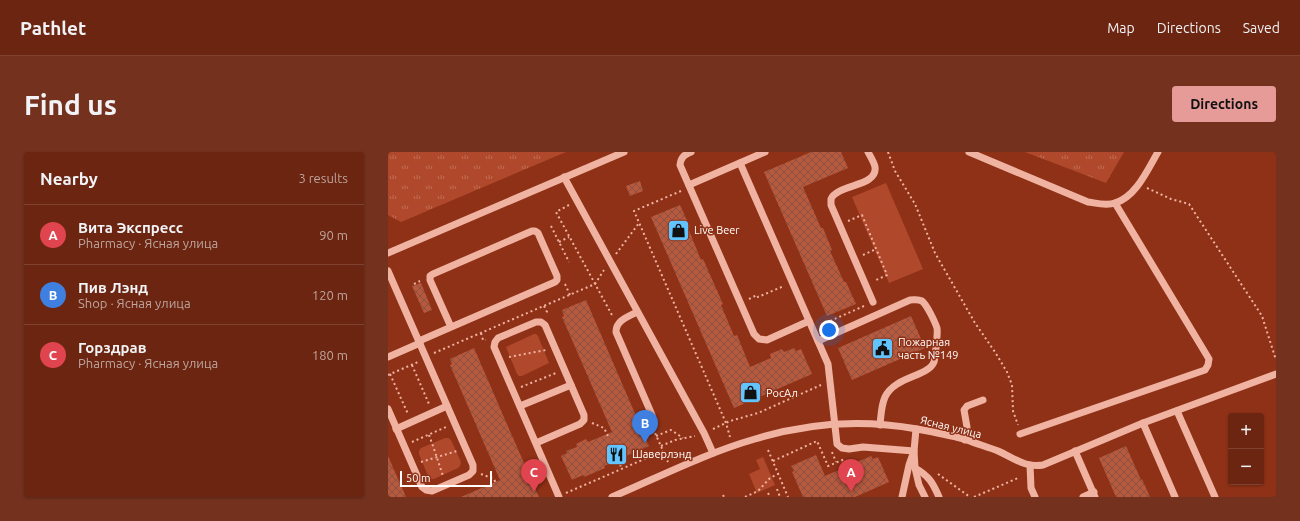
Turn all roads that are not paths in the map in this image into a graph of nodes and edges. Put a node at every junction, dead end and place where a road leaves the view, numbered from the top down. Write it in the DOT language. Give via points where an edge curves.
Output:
graph roads {
  1 [pos="624,152"];
  2 [pos="691,152"];
  3 [pos="765,152"];
  4 [pos="868,152"];
  5 [pos="969,152"];
  6 [pos="1158,152"];
  7 [pos="740,163"];
  8 [pos="564,177"];
  9 [pos="689,186"];
  10 [pos="1115,203"];
  11 [pos="388,253"];
  12 [pos="388,271"];
  13 [pos="390,281"];
  14 [pos="873,302"];
  15 [pos="638,312"];
  16 [pos="811,325"];
  17 [pos="451,327"];
  18 [pos="818,341"];
  19 [pos="419,342"];
  20 [pos="388,357"];
  21 [pos="1276,374"];
  22 [pos="571,384"];
  23 [pos="983,400"];
  24 [pos="447,406"];
  25 [pos="520,406"];
  26 [pos="388,409"];
  27 [pos="1177,411"];
  28 [pos="652,415"];
  29 [pos="1143,423"];
  30 [pos="835,425"];
  31 [pos="880,425"];
  32 [pos="396,429"];
  33 [pos="916,429"];
  34 [pos="1020,434"];
  35 [pos="965,440"];
  36 [pos="536,443"];
  37 [pos="914,451"];
  38 [pos="1076,451"];
  39 [pos="713,453"];
  40 [pos="1030,465"];
  41 [pos="916,468"];
  42 [pos="1094,495"];
  43 [pos="559,496"];
  44 [pos="612,497"];
  45 [pos="902,497"];
  46 [pos="925,497"];
  47 [pos="939,497"];
  48 [pos="1035,497"];
  49 [pos="1083,497"];
  50 [pos="1175,497"];
  51 [pos="1214,497"];
  1 -- 8 [label="street"];
  2 -- 9 [label="street" via="680,159"];
  3 -- 7 [label="street"];
  4 -- 14 [label="street" via="875,166 875,173 870,178 835,193 831,205"];
  5 -- 10 [label="street" via="1088,202"];
  6 -- 10 [label="street" via="1139,184 1124,199"];
  7 -- 9 [label="street"];
  7 -- 16 [label="street"];
  8 -- 11 [label="street"];
  8 -- 15 [label="street"];
  9 -- 16 [label="street" via="754,334 759,339 767,340"];
  10 -- 34 [label="street" via="1209,359 1208,365 1205,370"];
  12 -- 13 [label="street"];
  13 -- 19 [label="street"];
  15 -- 28 [label="street" via="619,322 616,332"];
  15 -- 39 [label="street"];
  16 -- 18 [label="street"];
  17 -- 17 [label="street" via="430,276 532,231 538,233 557,280"];
  17 -- 19 [label="street"];
  18 -- 30 [label="street" via="828,364"];
  18 -- 31 [label="street" via="910,300 917,299 927,307 937,330 934,362 928,369 891,388 882,404"];
  19 -- 20 [label="street"];
  19 -- 24 [label="street"];
  21 -- 27 [label="street"];
  22 -- 25 [label="street"];
  22 -- 25 [label="street" via="545,325 541,322 498,338 494,342 494,347"];
  22 -- 36 [label="street" via="584,420"];
  23 -- 35 [label="street" via="967,406 964,410 967,427"];
  24 -- 32 [label="street"];
  24 -- 32 [label="street" via="473,465 473,471 469,475 432,491 426,490 422,487"];
  25 -- 36 [label="street"];
  26 -- 32 [label="street"];
  27 -- 29 [label="street"];
  27 -- 51 [label="street"];
  29 -- 38 [label="street"];
  29 -- 50 [label="street"];
  30 -- 31 [label="street, Ясная улица"];
  30 -- 37 [label="street" via="837,444 842,448"];
  30 -- 39 [label="street, Ясная улица" via="798,428 755,438"];
  31 -- 33 [label="street, Ясная улица"];
  33 -- 35 [label="street, Ясная улица"];
  33 -- 37 [label="street"];
  35 -- 40 [label="street, Ясная улица"];
  36 -- 43 [label="street"];
  37 -- 41 [label="street"];
  37 -- 45 [label="street" via="908,465"];
  38 -- 40 [label="street" via="1037,466"];
  38 -- 42 [label="street"];
  39 -- 44 [label="street, Ясная улица"];
  40 -- 48 [label="street" via="1031,488"];
  41 -- 46 [label="street" via="919,485"];
  41 -- 47 [label="street" via="931,481"];
  42 -- 49 [label="street"];
}
